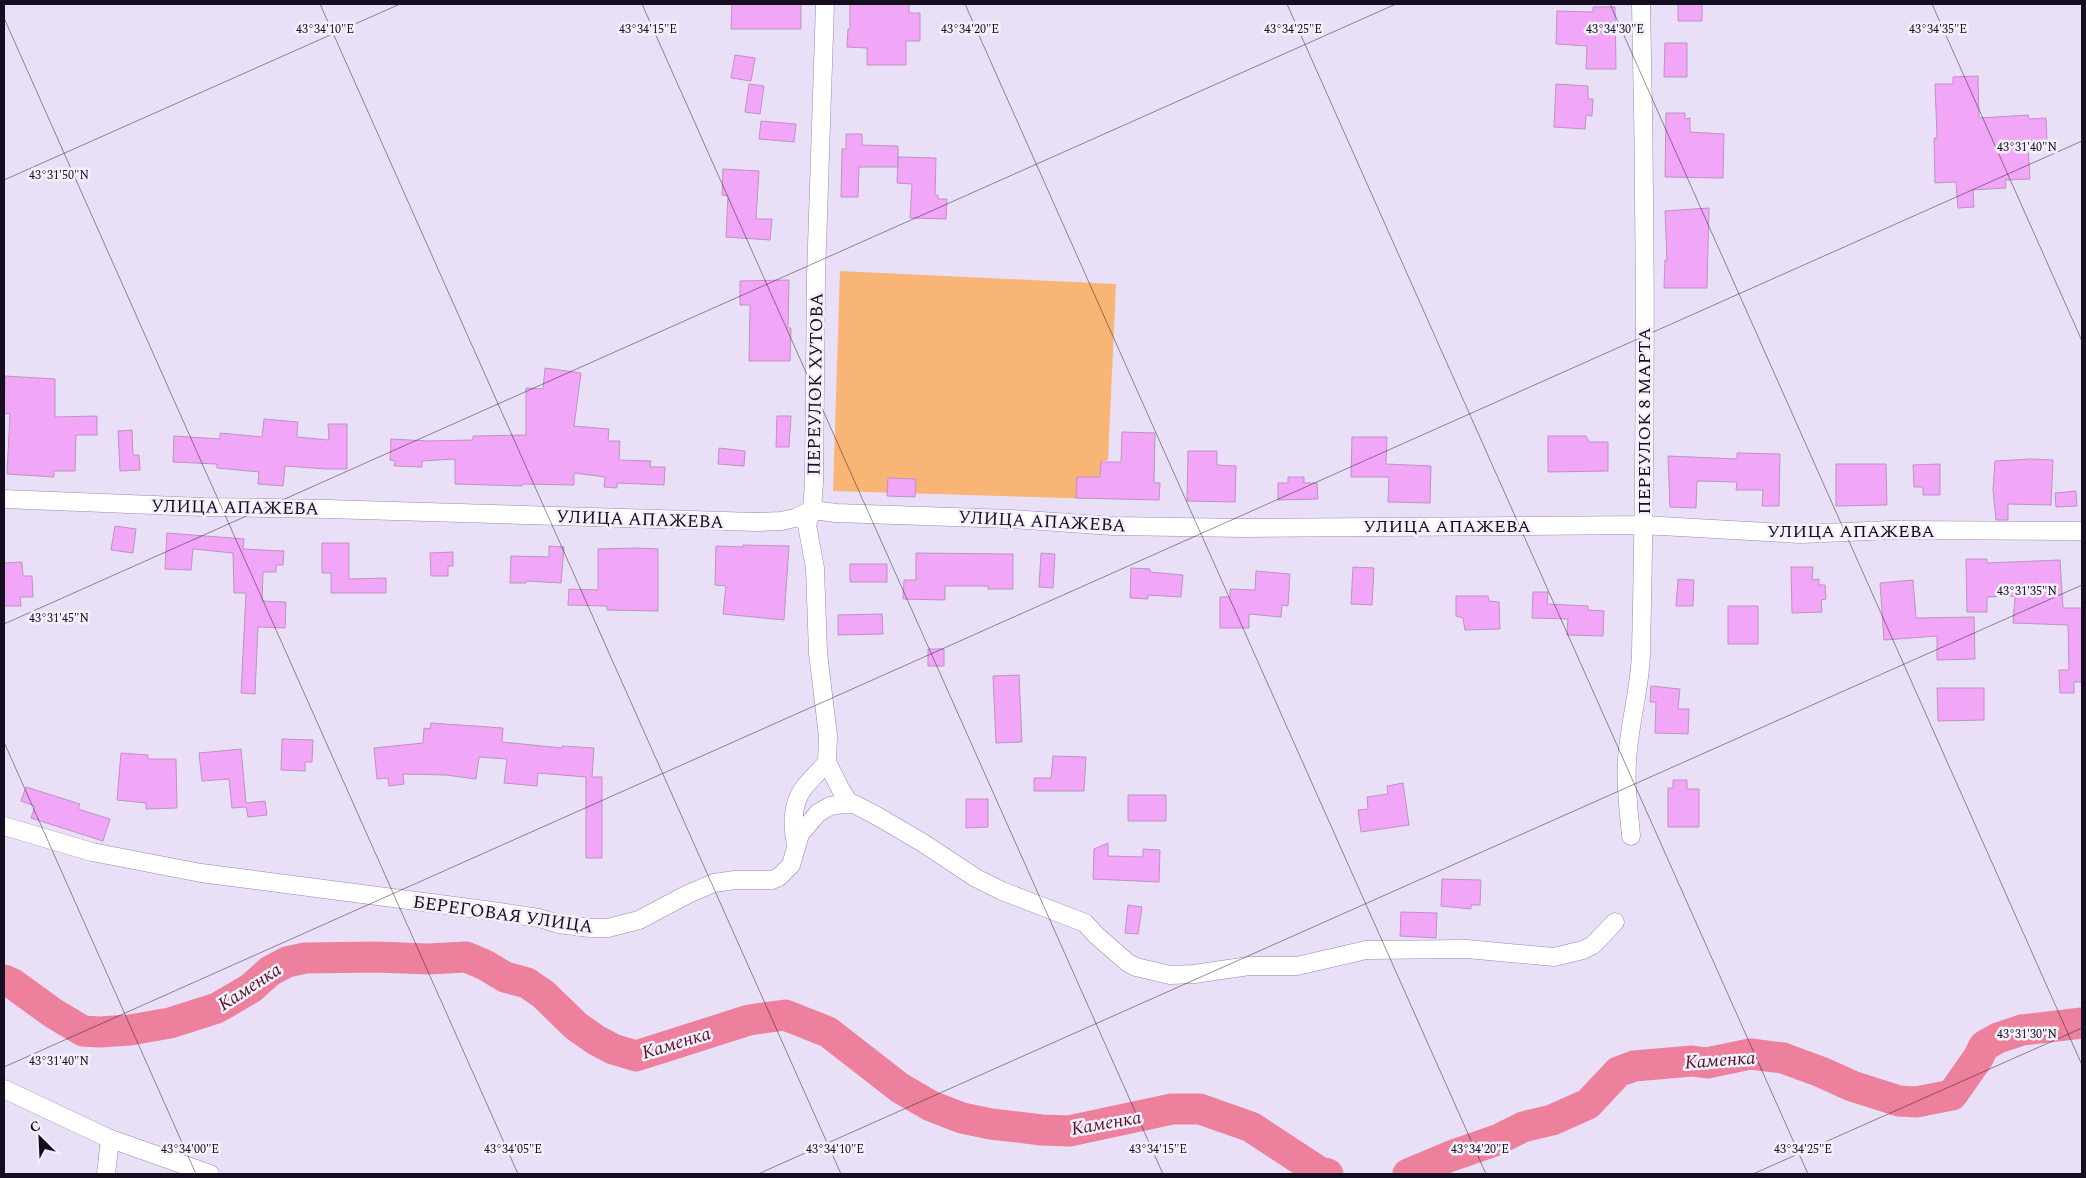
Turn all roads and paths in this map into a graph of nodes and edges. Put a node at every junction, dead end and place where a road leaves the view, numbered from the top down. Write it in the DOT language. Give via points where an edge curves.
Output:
graph roads {
  1 [pos="825,4"];
  2 [pos="1641,4"];
  3 [pos="4,499"];
  4 [pos="812,510"];
  5 [pos="1643,525"];
  6 [pos="2082,531"];
  7 [pos="827,762"];
  8 [pos="850,804"];
  9 [pos="4,826"];
  10 [pos="1631,836"];
  11 [pos="796,845"];
  12 [pos="1615,922"];
  13 [pos="4,1089"];
  14 [pos="110,1139"];
  15 [pos="106,1174"];
  16 [pos="210,1174"];
  1 -- 4 [label="street, ПЕРЕУЛОК ХУТОВА"];
  2 -- 5 [label="street, ПЕРЕУЛОК 8 МАРТА"];
  3 -- 4 [label="street, УЛИЦА АПАЖЕВА" via="757,522 788,519"];
  4 -- 5 [label="street, УЛИЦА АПАЖЕВА" via="836,514 1011,519 1114,526"];
  4 -- 7 [label="street, ПЕРЕУЛОК ХУТОВА" via="807,525 814,568 818,653 828,736"];
  5 -- 6 [label="street, УЛИЦА АПАЖЕВА" via="1801,534 1891,530"];
  5 -- 10 [label="street, ПЕРЕУЛОК 8 МАРТА" via="1641,655 1627,762"];
  7 -- 8 [label="street"];
  7 -- 11 [label="street" via="802,790 797,802 794,819"];
  8 -- 11 [label="street, БЕРЕГОВАЯ УЛИЦА" via="830,806 818,813 800,834"];
  8 -- 12 [label="street" via="877,816 976,878 1085,922 1128,963 1170,975 1249,966 1297,966 1366,950 1466,949 1554,957 1593,945"];
  9 -- 11 [label="street, БЕРЕГОВАЯ УЛИЦА" via="92,852 184,870 486,910 590,928 621,926 640,920 714,883 779,878 791,865"];
  13 -- 14 [label="street"];
  14 -- 15 [label="street"];
  14 -- 16 [label="street"];
}
